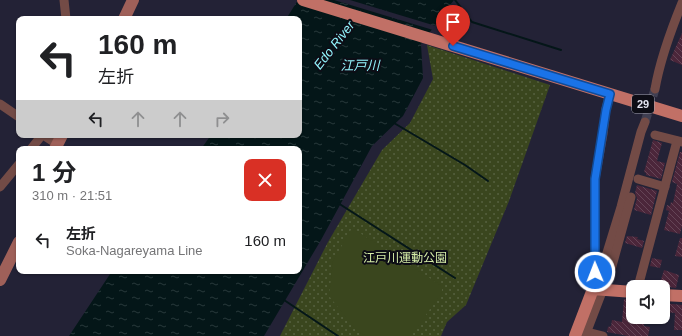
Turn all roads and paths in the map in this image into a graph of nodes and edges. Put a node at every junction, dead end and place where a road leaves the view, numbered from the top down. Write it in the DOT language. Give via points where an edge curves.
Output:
graph roads {
  1 [pos="64,0"];
  2 [pos="133,0"];
  3 [pos="303,0"];
  4 [pos="681,8"];
  5 [pos="66,16"];
  6 [pos="125,16"];
  7 [pos="655,89"];
  8 [pos="607,93"];
  9 [pos="0,104"];
  10 [pos="16,116"];
  11 [pos="682,116"];
  12 [pos="645,122"];
  13 [pos="655,135"];
  14 [pos="40,138"];
  15 [pos="49,138"];
  16 [pos="679,141"];
  17 [pos="58,143"];
  18 [pos="34,146"];
  19 [pos="16,168"];
  20 [pos="638,179"];
  21 [pos="0,187"];
  22 [pos="665,187"];
  23 [pos="631,197"];
  24 [pos="16,248"];
  25 [pos="0,280"];
  26 [pos="640,280"];
  27 [pos="597,289"];
  28 [pos="626,291"];
  29 [pos="670,295"];
  30 [pos="682,296"];
  31 [pos="586,334"];
  32 [pos="575,336"];
  33 [pos="603,336"];
  1 -- 5 [label="street"];
  2 -- 6 [label="street"];
  3 -- 8 [label="main road, 29"];
  4 -- 7 [label="street" via="657,76"];
  8 -- 11 [label="main road, 29"];
  8 -- 27 [label="street" via="595,179"];
  9 -- 10 [label="street"];
  12 -- 27 [label="street"];
  13 -- 16 [label="street"];
  14 -- 18 [label="street"];
  15 -- 17 [label="street"];
  16 -- 22 [label="street"];
  19 -- 21 [label="street"];
  20 -- 22 [label="street"];
  22 -- 26 [label="street"];
  23 -- 27 [label="street" via="612,266"];
  24 -- 25 [label="street"];
  27 -- 28 [label="main road"];
  27 -- 31 [label="street"];
  27 -- 32 [label="main road"];
  29 -- 30 [label="main road"];
  31 -- 33 [label="street"];
}
